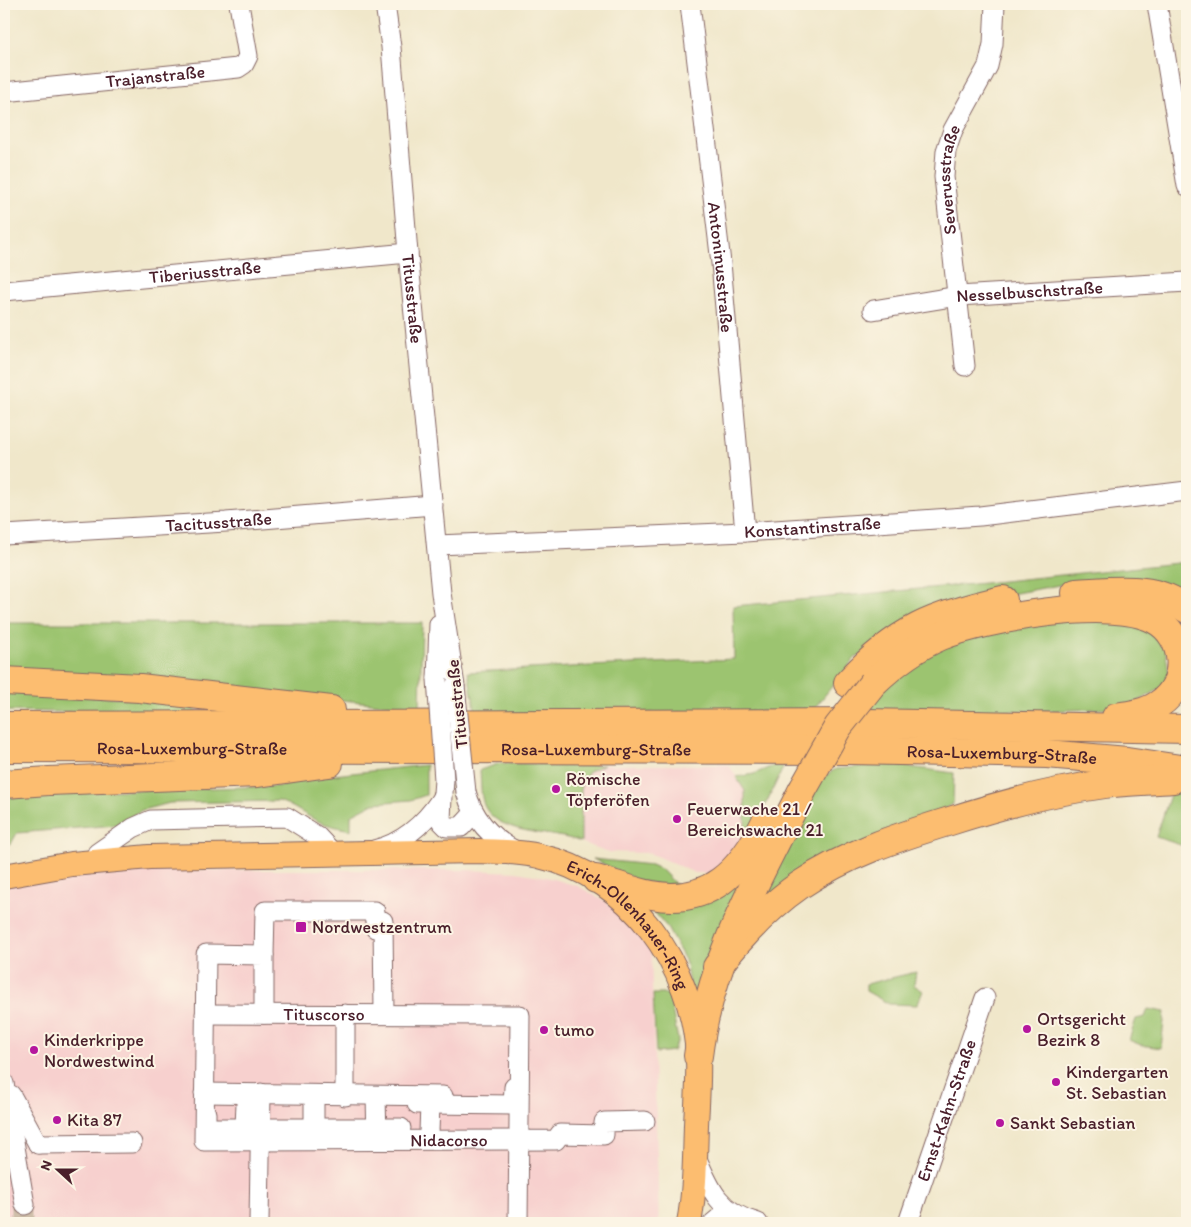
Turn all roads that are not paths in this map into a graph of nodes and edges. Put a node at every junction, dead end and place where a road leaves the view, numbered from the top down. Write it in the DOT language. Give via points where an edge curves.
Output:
graph roads {
  1 [pos="240,4"];
  2 [pos="385,4"];
  3 [pos="690,4"];
  4 [pos="995,4"];
  5 [pos="1157,4"];
  6 [pos="1179,84"];
  7 [pos="4,92"];
  8 [pos="1187,186"];
  9 [pos="408,254"];
  10 [pos="1187,282"];
  11 [pos="4,291"];
  12 [pos="958,296"];
  13 [pos="873,310"];
  14 [pos="965,366"];
  15 [pos="1187,491"];
  16 [pos="433,505"];
  17 [pos="746,532"];
  18 [pos="4,535"];
  19 [pos="437,545"];
  20 [pos="442,593"];
  21 [pos="1187,609"];
  22 [pos="4,681"];
  23 [pos="860,683"];
  24 [pos="414,724"];
  25 [pos="4,726"];
  26 [pos="1050,727"];
  27 [pos="1187,728"];
  28 [pos="4,748"];
  29 [pos="424,750"];
  30 [pos="1187,770"];
  31 [pos="1187,778"];
  32 [pos="4,784"];
  33 [pos="792,791"];
  34 [pos="442,796"];
  35 [pos="474,813"];
  36 [pos="519,852"];
  37 [pos="97,853"];
  38 [pos="364,853"];
  39 [pos="334,854"];
  40 [pos="149,857"];
  41 [pos="4,862"];
  42 [pos="4,876"];
  43 [pos="596,879"];
  44 [pos="264,955"];
  45 [pos="717,967"];
  46 [pos="985,998"];
  47 [pos="206,1012"];
  48 [pos="264,1014"];
  49 [pos="345,1014"];
  50 [pos="384,1014"];
  51 [pos="517,1014"];
  52 [pos="698,1056"];
  53 [pos="4,1082"];
  54 [pos="376,1096"];
  55 [pos="520,1097"];
  56 [pos="205,1098"];
  57 [pos="348,1100"];
  58 [pos="314,1104"];
  59 [pos="430,1104"];
  60 [pos="255,1111"];
  61 [pos="645,1121"];
  62 [pos="314,1128"];
  63 [pos="351,1128"];
  64 [pos="519,1141"];
  65 [pos="259,1142"];
  66 [pos="377,1142"];
  67 [pos="132,1143"];
  68 [pos="38,1144"];
  69 [pos="696,1156"];
  70 [pos="736,1214"];
  71 [pos="259,1223"];
  72 [pos="518,1223"];
  73 [pos="690,1223"];
  74 [pos="714,1223"];
  75 [pos="758,1223"];
  76 [pos="908,1223"];
  1 -- 7 [label="street, Trajanstraße" via="248,56 238,68"];
  2 -- 9 [label="street, Titusstraße"];
  3 -- 17 [label="street, Antoninusstraße" via="721,263"];
  4 -- 12 [label="street, Severusstraße" via="993,44 988,66 953,130 946,151 944,177"];
  5 -- 6 [label="street"];
  6 -- 8 [label="street"];
  9 -- 11 [label="street, Tiberiusstraße"];
  9 -- 16 [label="street, Titusstraße"];
  10 -- 12 [label="street, Nesselbuschstraße"];
  12 -- 13 [label="street, Nesselbuschstraße"];
  12 -- 14 [label="street, Severusstraße"];
  15 -- 17 [label="street, Konstantinstraße" via="980,516"];
  16 -- 18 [label="street, Tacitusstraße" via="226,522"];
  16 -- 19 [label="street, Titusstraße"];
  17 -- 19 [label="street, Konstantinstraße"];
  19 -- 20 [label="street, Titusstraße"];
  20 -- 34 [label="street, Titusstraße, bridge" via="437,678 444,780"];
  20 -- 35 [label="street, Titusstraße, bridge" via="466,792"];
  21 -- 23 [label="highway" via="1162,595 1126,590 1052,594 957,610 894,641 869,661"];
  22 -- 24 [label="highway" via="150,689 328,710"];
  23 -- 26 [label="highway" via="942,636 991,621 1074,610 1122,611 1156,619 1169,630 1178,646 1180,671 1173,690 1159,704 1135,714"];
  23 -- 33 [label="highway" via="816,728"];
  24 -- 25 [label="highway, Rosa-Luxemburg-Straße"];
  24 -- 26 [label="highway, Rosa-Luxemburg-Straße" via="866,722"];
  26 -- 27 [label="highway, Rosa-Luxemburg-Straße"];
  28 -- 29 [label="highway, Rosa-Luxemburg-Straße"];
  29 -- 30 [label="highway, Rosa-Luxemburg-Straße" via="849,750 1047,754"];
  29 -- 32 [label="highway" via="258,773"];
  31 -- 45 [label="highway" via="1104,784 1032,798 886,841 840,862 794,890 750,928"];
  33 -- 43 [label="highway" via="746,859 710,888 662,897"];
  33 -- 45 [label="highway"];
  34 -- 35 [label="street, Titusstraße" via="441,821 447,826 461,827"];
  34 -- 38 [label="street" via="432,812 408,834 387,846"];
  35 -- 36 [label="street, Titusstraße" via="493,837"];
  36 -- 38 [label="main road, Erich-Ollenhauer-Ring"];
  36 -- 43 [label="main road, Erich-Ollenhauer-Ring" via="561,862"];
  37 -- 39 [label="street" via="133,828 151,820 287,818 317,836"];
  37 -- 40 [label="main road, Erich-Ollenhauer-Ring"];
  37 -- 41 [label="main road, Erich-Ollenhauer-Ring" via="54,853"];
  38 -- 39 [label="main road, Erich-Ollenhauer-Ring"];
  39 -- 40 [label="main road, Erich-Ollenhauer-Ring"];
  40 -- 42 [label="main road, Erich-Ollenhauer-Ring" via="72,864"];
  43 -- 52 [label="main road, Erich-Ollenhauer-Ring" via="637,912 664,948 688,1005"];
  44 -- 47 [label="street, Nidacorso" via="206,954"];
  44 -- 48 [label="street, Tituscorso"];
  44 -- 50 [label="street, Tituscorso" via="264,911 375,911 375,928 383,924"];
  45 -- 52 [label="highway" via="705,1011"];
  46 -- 76 [label="street, Ernst-Kahn-Straße"];
  47 -- 48 [label="street, Tituscorso"];
  47 -- 51 [label="street, Tituscorso"];
  47 -- 56 [label="street, Nidacorso"];
  48 -- 49 [label="street, Tituscorso"];
  49 -- 50 [label="street, Tituscorso"];
  49 -- 57 [label="street, Tituscorso"];
  50 -- 51 [label="street, Tituscorso"];
  51 -- 55 [label="street"];
  51 -- 59 [label="street, Nidacorso" via="513,1105"];
  52 -- 69 [label="main road, Erich-Ollenhauer-Ring"];
  53 -- 68 [label="street"];
  53 -- 68 [label="street" via="20,1172"];
  54 -- 55 [label="street, Nidacorso"];
  54 -- 57 [label="street, Nidacorso"];
  54 -- 66 [label="street"];
  55 -- 64 [label="street"];
  56 -- 60 [label="street, Nidacorso"];
  56 -- 60 [label="street, Nidacorso" via="206,1128"];
  56 -- 65 [label="street, Nidacorso" via="204,1141"];
  57 -- 58 [label="street, Nidacorso"];
  57 -- 59 [label="street, Nidacorso"];
  57 -- 60 [label="street, Nidacorso"];
  57 -- 63 [label="street, Tituscorso"];
  58 -- 60 [label="street, Nidacorso"];
  58 -- 62 [label="street"];
  59 -- 63 [label="street, Nidacorso" via="429,1130"];
  60 -- 62 [label="street, Nidacorso"];
  60 -- 65 [label="street"];
  61 -- 64 [label="street, Nidacorso" via="604,1122 604,1135 560,1134 556,1140"];
  62 -- 63 [label="street, Nidacorso"];
  64 -- 66 [label="street, Nidacorso"];
  64 -- 72 [label="street"];
  65 -- 66 [label="street, Nidacorso"];
  65 -- 71 [label="street"];
  67 -- 68 [label="street"];
  69 -- 70 [label="street" via="712,1192"];
  69 -- 73 [label="main road, Erich-Ollenhauer-Ring"];
  70 -- 74 [label="street" via="724,1214"];
  70 -- 75 [label="street"];
}
